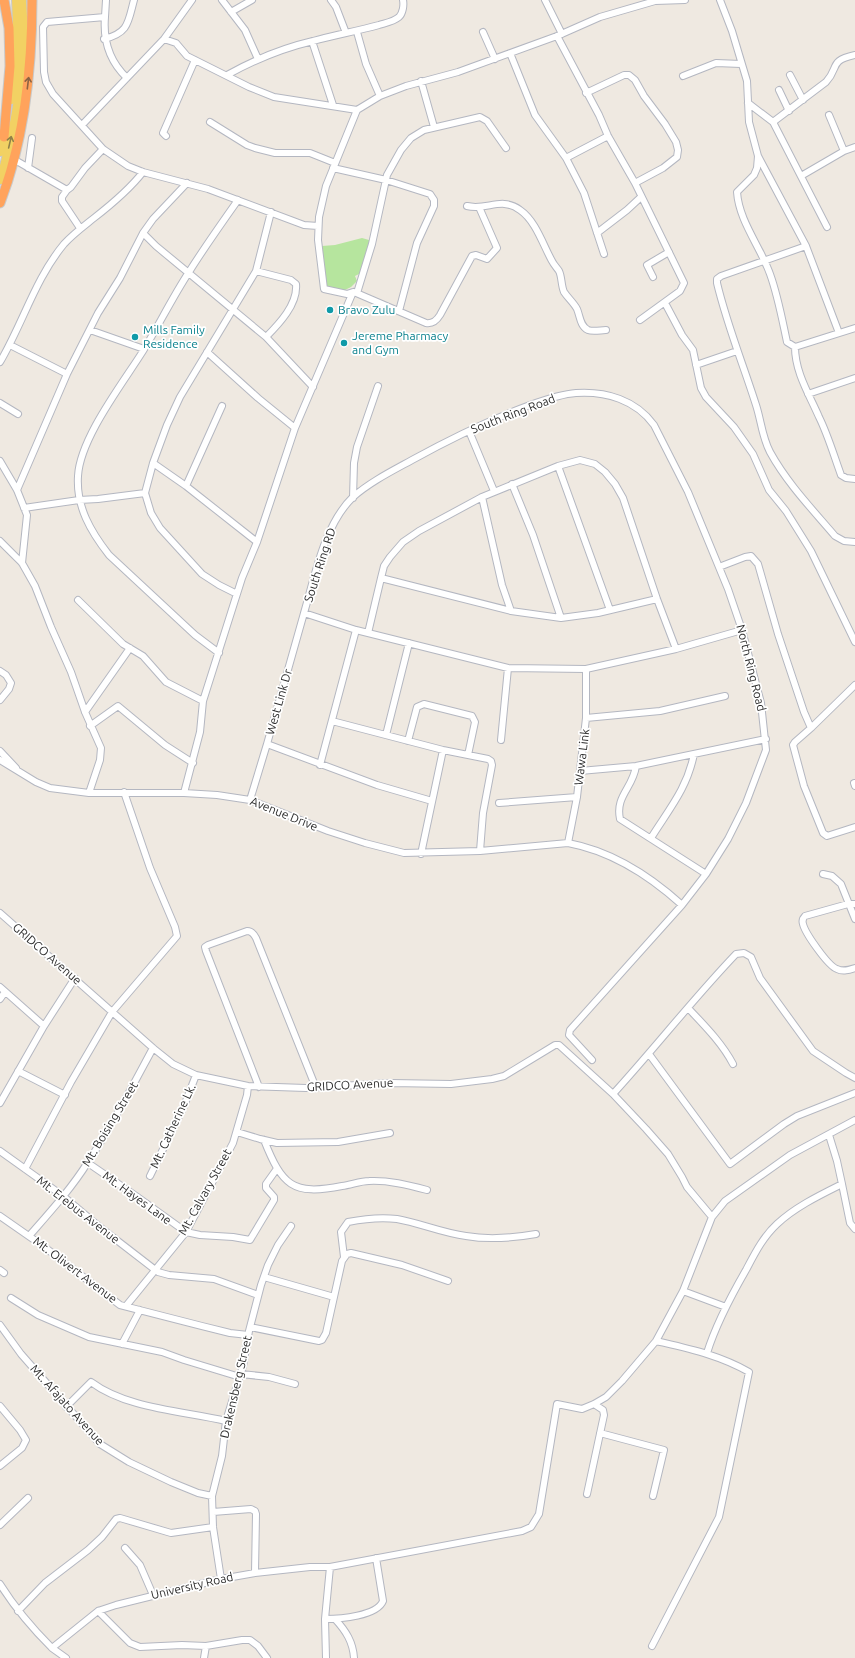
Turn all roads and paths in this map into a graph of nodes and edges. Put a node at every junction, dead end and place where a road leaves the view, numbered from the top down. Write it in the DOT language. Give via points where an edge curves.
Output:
graph roads {
  1 [pos="4,0"];
  2 [pos="16,0"];
  3 [pos="22,0"];
  4 [pos="32,0"];
  5 [pos="106,0"];
  6 [pos="134,0"];
  7 [pos="192,0"];
  8 [pos="222,0"];
  9 [pos="252,0"];
  10 [pos="331,0"];
  11 [pos="404,0"];
  12 [pos="545,0"];
  13 [pos="685,0"];
  14 [pos="720,0"];
  15 [pos="231,12"];
  16 [pos="106,17"];
  17 [pos="356,32"];
  18 [pos="483,32"];
  19 [pos="346,33"];
  20 [pos="560,35"];
  21 [pos="104,38"];
  22 [pos="164,39"];
  23 [pos="312,41"];
  24 [pos="510,54"];
  25 [pos="855,55"];
  26 [pos="258,59"];
  27 [pos="495,59"];
  28 [pos="194,60"];
  29 [pos="741,64"];
  30 [pos="227,75"];
  31 [pos="790,75"];
  32 [pos="683,76"];
  33 [pos="127,78"];
  34 [pos="421,81"];
  35 [pos="779,90"];
  36 [pos="586,93"];
  37 [pos="380,96"];
  38 [pos="803,100"];
  39 [pos="748,103"];
  40 [pos="333,105"];
  41 [pos="357,110"];
  42 [pos="790,111"];
  43 [pos="829,115"];
  44 [pos="210,122"];
  45 [pos="773,122"];
  46 [pos="82,125"];
  47 [pos="434,127"];
  48 [pos="166,136"];
  49 [pos="608,136"];
  50 [pos="4,137"];
  51 [pos="32,138"];
  52 [pos="855,147"];
  53 [pos="506,148"];
  54 [pos="103,149"];
  55 [pos="844,151"];
  56 [pos="0,152"];
  57 [pos="758,156"];
  58 [pos="566,158"];
  59 [pos="14,160"];
  60 [pos="334,165"];
  61 [pos="28,168"];
  62 [pos="143,172"];
  63 [pos="801,176"];
  64 [pos="0,180"];
  65 [pos="386,180"];
  66 [pos="635,182"];
  67 [pos="187,183"];
  68 [pos="67,190"];
  69 [pos="641,197"];
  70 [pos="238,200"];
  71 [pos="0,203"];
  72 [pos="467,206"];
  73 [pos="480,207"];
  74 [pos="271,212"];
  75 [pos="318,226"];
  76 [pos="827,227"];
  77 [pos="80,228"];
  78 [pos="143,233"];
  79 [pos="597,233"];
  80 [pos="806,246"];
  81 [pos="669,252"];
  82 [pos="604,254"];
  83 [pos="764,261"];
  84 [pos="256,271"];
  85 [pos="188,273"];
  86 [pos="653,277"];
  87 [pos="355,292"];
  88 [pos="665,303"];
  89 [pos="233,309"];
  90 [pos="399,311"];
  91 [pos="640,320"];
  92 [pos="855,328"];
  93 [pos="90,330"];
  94 [pos="606,330"];
  95 [pos="839,333"];
  96 [pos="266,337"];
  97 [pos="10,345"];
  98 [pos="795,347"];
  99 [pos="144,349"];
  100 [pos="737,351"];
  101 [pos="207,352"];
  102 [pos="0,362"];
  103 [pos="696,365"];
  104 [pos="67,374"];
  105 [pos="855,378"];
  106 [pos="378,386"];
  107 [pos="313,387"];
  108 [pos="808,394"];
  109 [pos="0,403"];
  110 [pos="222,406"];
  111 [pos="18,414"];
  112 [pos="295,428"];
  113 [pos="469,431"];
  114 [pos="0,461"];
  115 [pos="153,463"];
  116 [pos="558,466"];
  117 [pos="855,479"];
  118 [pos="512,484"];
  119 [pos="186,486"];
  120 [pos="16,490"];
  121 [pos="494,491"];
  122 [pos="145,493"];
  123 [pos="482,497"];
  124 [pos="353,498"];
  125 [pos="80,500"];
  126 [pos="24,508"];
  127 [pos="706,535"];
  128 [pos="0,541"];
  129 [pos="256,542"];
  130 [pos="855,542"];
  131 [pos="22,563"];
  132 [pos="719,567"];
  133 [pos="381,578"];
  134 [pos="237,594"];
  135 [pos="657,599"];
  136 [pos="78,600"];
  137 [pos="610,610"];
  138 [pos="511,611"];
  139 [pos="304,613"];
  140 [pos="561,618"];
  141 [pos="356,630"];
  142 [pos="742,630"];
  143 [pos="368,633"];
  144 [pos="855,642"];
  145 [pos="408,643"];
  146 [pos="130,648"];
  147 [pos="676,649"];
  148 [pos="219,653"];
  149 [pos="508,668"];
  150 [pos="586,669"];
  151 [pos="0,671"];
  152 [pos="855,685"];
  153 [pos="725,696"];
  154 [pos="0,700"];
  155 [pos="203,701"];
  156 [pos="84,712"];
  157 [pos="586,718"];
  158 [pos="332,721"];
  159 [pos="90,726"];
  160 [pos="811,728"];
  161 [pos="386,735"];
  162 [pos="766,739"];
  163 [pos="501,740"];
  164 [pos="408,741"];
  165 [pos="267,744"];
  166 [pos="443,750"];
  167 [pos="0,751"];
  168 [pos="694,754"];
  169 [pos="468,755"];
  170 [pos="0,760"];
  171 [pos="193,763"];
  172 [pos="320,764"];
  173 [pos="636,766"];
  174 [pos="18,771"];
  175 [pos="580,771"];
  176 [pos="124,792"];
  177 [pos="89,793"];
  178 [pos="184,793"];
  179 [pos="577,797"];
  180 [pos="250,800"];
  181 [pos="432,801"];
  182 [pos="499,803"];
  183 [pos="855,827"];
  184 [pos="651,838"];
  185 [pos="568,843"];
  186 [pos="480,851"];
  187 [pos="421,854"];
  188 [pos="706,874"];
  189 [pos="823,874"];
  190 [pos="848,904"];
  191 [pos="855,904"];
  192 [pos="682,905"];
  193 [pos="1,916"];
  194 [pos="855,919"];
  195 [pos="855,968"];
  196 [pos="75,978"];
  197 [pos="2,990"];
  198 [pos="0,999"];
  199 [pos="688,1008"];
  200 [pos="112,1012"];
  201 [pos="44,1026"];
  202 [pos="153,1048"];
  203 [pos="649,1054"];
  204 [pos="592,1060"];
  205 [pos="733,1064"];
  206 [pos="18,1071"];
  207 [pos="196,1075"];
  208 [pos="855,1078"];
  209 [pos="248,1086"];
  210 [pos="259,1087"];
  211 [pos="316,1088"];
  212 [pos="855,1093"];
  213 [pos="65,1094"];
  214 [pos="613,1094"];
  215 [pos="0,1102"];
  216 [pos="855,1120"];
  217 [pos="237,1132"];
  218 [pos="390,1133"];
  219 [pos="829,1135"];
  220 [pos="264,1140"];
  221 [pos="0,1151"];
  222 [pos="88,1163"];
  223 [pos="25,1169"];
  224 [pos="276,1170"];
  225 [pos="150,1176"];
  226 [pos="842,1184"];
  227 [pos="427,1190"];
  228 [pos="63,1196"];
  229 [pos="0,1216"];
  230 [pos="712,1217"];
  231 [pos="291,1226"];
  232 [pos="855,1229"];
  233 [pos="186,1232"];
  234 [pos="536,1234"];
  235 [pos="29,1236"];
  236 [pos="344,1257"];
  237 [pos="155,1270"];
  238 [pos="264,1277"];
  239 [pos="448,1281"];
  240 [pos="683,1291"];
  241 [pos="258,1295"];
  242 [pos="334,1297"];
  243 [pos="11,1298"];
  244 [pos="126,1306"];
  245 [pos="726,1307"];
  246 [pos="140,1310"];
  247 [pos="0,1326"];
  248 [pos="250,1327"];
  249 [pos="248,1335"];
  250 [pos="656,1341"];
  251 [pos="122,1344"];
  252 [pos="707,1353"];
  253 [pos="240,1375"];
  254 [pos="295,1384"];
  255 [pos="594,1404"];
  256 [pos="0,1406"];
  257 [pos="66,1407"];
  258 [pos="226,1421"];
  259 [pos="600,1433"];
  260 [pos="1,1463"];
  261 [pos="587,1494"];
  262 [pos="212,1496"];
  263 [pos="653,1496"];
  264 [pos="28,1498"];
  265 [pos="213,1512"];
  266 [pos="0,1524"];
  267 [pos="213,1527"];
  268 [pos="125,1548"];
  269 [pos="376,1558"];
  270 [pos="330,1567"];
  271 [pos="255,1573"];
  272 [pos="221,1579"];
  273 [pos="0,1584"];
  274 [pos="153,1595"];
  275 [pos="18,1611"];
  276 [pos="98,1611"];
  277 [pos="325,1619"];
  278 [pos="335,1619"];
  279 [pos="206,1646"];
  280 [pos="652,1646"];
  281 [pos="52,1648"];
  282 [pos="66,1658"];
  283 [pos="204,1658"];
  284 [pos="267,1658"];
  285 [pos="326,1658"];
  286 [pos="354,1658"];
  1 -- 50 [label="highway" via="10,66"];
  2 -- 50 [label="main road" via="14,77"];
  64 -- 3 [label="main road, one-way" via="19,96 24,28"];
  59 -- 4 [label="highway, one-way" via="28,84"];
  5 -- 16 [label="street"];
  6 -- 21 [label="street" via="123,32"];
  7 -- 22 [label="street"];
  8 -- 15 [label="street"];
  9 -- 15 [label="street"];
  10 -- 19 [label="street"];
  11 -- 17 [label="street" via="400,16"];
  12 -- 20 [label="street"];
  13 -- 20 [label="street" via="655,2 622,10"];
  14 -- 29 [label="street"];
  15 -- 26 [label="street" via="245,30"];
  16 -- 21 [label="street"];
  16 -- 46 [label="street" via="47,22 43,27 46,82 53,94"];
  17 -- 19 [label="street"];
  17 -- 37 [label="street"];
  18 -- 27 [label="street"];
  19 -- 23 [label="street"];
  20 -- 24 [label="street"];
  20 -- 36 [label="street"];
  21 -- 33 [label="street" via="114,64"];
  22 -- 28 [label="street" via="176,43"];
  22 -- 33 [label="street"];
  23 -- 26 [label="street"];
  23 -- 40 [label="street"];
  24 -- 27 [label="street"];
  24 -- 58 [label="street" via="535,115"];
  25 -- 38 [label="street" via="834,65 828,79"];
  26 -- 30 [label="street"];
  27 -- 34 [label="street"];
  28 -- 30 [label="street"];
  28 -- 48 [label="street" via="163,133"];
  29 -- 32 [label="street" via="716,63"];
  29 -- 39 [label="street" via="747,80"];
  30 -- 40 [label="street" via="274,97"];
  31 -- 38 [label="street"];
  33 -- 46 [label="street"];
  34 -- 37 [label="street"];
  34 -- 47 [label="street"];
  35 -- 42 [label="street"];
  36 -- 49 [label="street"];
  36 -- 66 [label="street" via="629,75 635,80 676,142 676,157 663,168"];
  37 -- 41 [label="street"];
  38 -- 42 [label="street"];
  39 -- 45 [label="street"];
  39 -- 57 [label="street" via="749,122"];
  40 -- 41 [label="street"];
  41 -- 60 [label="street"];
  42 -- 45 [label="street"];
  43 -- 55 [label="street"];
  44 -- 60 [label="street" via="251,147 275,153 310,153"];
  45 -- 63 [label="street"];
  46 -- 54 [label="street"];
  47 -- 53 [label="street" via="480,117 487,121"];
  47 -- 65 [label="street" via="411,138 401,150"];
  49 -- 58 [label="street"];
  49 -- 66 [label="street"];
  50 -- 56 [label="main road"];
  51 -- 61 [label="street"];
  52 -- 55 [label="street"];
  54 -- 62 [label="street" via="128,166"];
  54 -- 68 [label="street"];
  55 -- 63 [label="street"];
  57 -- 80 [label="street"];
  57 -- 83 [label="street" via="754,175 737,192 737,197 739,209"];
  58 -- 79 [label="street" via="584,193"];
  59 -- 61 [label="street"];
  59 -- 71 [label="highway"];
  60 -- 65 [label="street"];
  60 -- 75 [label="street" via="326,186"];
  61 -- 68 [label="street"];
  62 -- 67 [label="street"];
  62 -- 77 [label="street" via="116,201"];
  63 -- 76 [label="street"];
  65 -- 87 [label="street" via="372,244"];
  65 -- 90 [label="street" via="430,194 434,200 434,206 417,243"];
  66 -- 69 [label="street"];
  67 -- 70 [label="street"];
  67 -- 78 [label="street"];
  68 -- 77 [label="street" via="62,201"];
  69 -- 79 [label="street"];
  69 -- 81 [label="street"];
  70 -- 74 [label="street"];
  70 -- 85 [label="street"];
  72 -- 73 [label="street"];
  73 -- 90 [label="street" via="496,243 495,251 487,259 472,256 438,318 431,324"];
  73 -- 94 [label="street" via="508,204 524,213 559,271 565,294 577,308 583,326 593,331"];
  74 -- 75 [label="street" via="304,225"];
  74 -- 84 [label="street"];
  75 -- 87 [label="street" via="324,289 347,294"];
  77 -- 97 [label="street" via="64,244 45,271"];
  78 -- 85 [label="street"];
  78 -- 93 [label="street"];
  79 -- 82 [label="street"];
  80 -- 83 [label="street"];
  80 -- 95 [label="street"];
  81 -- 86 [label="street" via="647,265"];
  81 -- 88 [label="street" via="684,283 680,291"];
  83 -- 98 [label="street" via="777,298 787,342"];
  83 -- 100 [label="street" via="717,279 725,316"];
  84 -- 89 [label="street"];
  84 -- 96 [label="street" via="291,280 296,284 288,312"];
  85 -- 89 [label="street"];
  85 -- 99 [label="street"];
  87 -- 90 [label="street"];
  87 -- 107 [label="street"];
  88 -- 91 [label="street"];
  88 -- 103 [label="street" via="693,350"];
  89 -- 96 [label="street"];
  89 -- 101 [label="street"];
  92 -- 95 [label="street"];
  93 -- 99 [label="street"];
  93 -- 104 [label="street"];
  95 -- 98 [label="street"];
  96 -- 107 [label="street"];
  97 -- 102 [label="street"];
  97 -- 104 [label="street"];
  98 -- 108 [label="street" via="802,380"];
  99 -- 125 [label="street" via="99,420 83,454 78,474"];
  100 -- 103 [label="street"];
  100 -- 130 [label="street" via="770,451 788,480 835,536 844,541"];
  101 -- 112 [label="street"];
  101 -- 115 [label="street" via="177,404"];
  103 -- 144 [label="street" via="701,388 706,397 734,427 753,454 769,490 786,511 811,551"];
  104 -- 120 [label="street"];
  105 -- 108 [label="street"];
  106 -- 124 [label="street" via="357,447 352,478"];
  107 -- 112 [label="street"];
  108 -- 117 [label="street" via="820,418 841,475"];
  109 -- 111 [label="street"];
  110 -- 119 [label="street"];
  112 -- 129 [label="street"];
  113 -- 121 [label="street"];
  113 -- 124 [label="street, South Ring Road" via="378,479"];
  113 -- 127 [label="street, South Ring Road" via="515,410 575,393 611,396 628,402 647,416 654,425 688,492"];
  114 -- 120 [label="street"];
  115 -- 119 [label="street"];
  115 -- 122 [label="street"];
  116 -- 118 [label="street"];
  116 -- 135 [label="street" via="580,460 595,464 606,472 615,484 623,498"];
  116 -- 137 [label="street"];
  118 -- 121 [label="street"];
  118 -- 140 [label="street" via="533,535"];
  119 -- 129 [label="street"];
  120 -- 126 [label="street"];
  121 -- 123 [label="street"];
  122 -- 125 [label="street"];
  122 -- 134 [label="street" via="151,513 160,528 202,574"];
  123 -- 133 [label="street" via="403,542 384,566"];
  123 -- 138 [label="street" via="502,585"];
  124 -- 139 [label="street, South Ring RD" via="335,521 323,550"];
  125 -- 126 [label="street"];
  125 -- 148 [label="street" via="91,530 109,555 195,635"];
  126 -- 131 [label="street" via="26,514"];
  127 -- 132 [label="street, North Ring Road"];
  128 -- 131 [label="street"];
  129 -- 134 [label="street"];
  131 -- 156 [label="street" via="35,586 71,672"];
  132 -- 142 [label="street, North Ring Road"];
  132 -- 160 [label="street" via="751,556 758,564 778,634"];
  133 -- 138 [label="street"];
  133 -- 143 [label="street"];
  134 -- 148 [label="street"];
  135 -- 137 [label="street"];
  135 -- 147 [label="street"];
  136 -- 146 [label="street"];
  137 -- 140 [label="street"];
  138 -- 140 [label="street"];
  139 -- 141 [label="street"];
  139 -- 165 [label="street, West Link Dr"];
  141 -- 143 [label="street"];
  141 -- 158 [label="street"];
  142 -- 147 [label="street"];
  142 -- 162 [label="street, North Ring Road" via="762,703"];
  143 -- 145 [label="street"];
  145 -- 149 [label="street"];
  145 -- 161 [label="street"];
  146 -- 155 [label="street" via="143,656 172,686"];
  146 -- 156 [label="street"];
  147 -- 150 [label="street"];
  148 -- 155 [label="street"];
  149 -- 150 [label="street"];
  149 -- 163 [label="street"];
  150 -- 157 [label="street, Wawa Link"];
  151 -- 154 [label="street" via="11,683"];
  152 -- 160 [label="street"];
  153 -- 157 [label="street" via="660,711"];
  155 -- 171 [label="street"];
  156 -- 159 [label="street"];
  157 -- 175 [label="street, Wawa Link"];
  158 -- 161 [label="street"];
  158 -- 172 [label="street"];
  159 -- 171 [label="street" via="118,706 165,745"];
  159 -- 177 [label="street" via="101,754"];
  160 -- 183 [label="street" via="794,745 804,786 823,833 827,836"];
  161 -- 164 [label="street"];
  162 -- 168 [label="street"];
  162 -- 188 [label="street, North Ring Road" via="765,754 746,803"];
  164 -- 166 [label="street"];
  164 -- 169 [label="street" via="417,707 424,704 474,718"];
  165 -- 172 [label="street, West Link Dr"];
  165 -- 180 [label="street"];
  166 -- 169 [label="street"];
  166 -- 181 [label="street"];
  167 -- 174 [label="street"];
  168 -- 173 [label="street"];
  168 -- 184 [label="street" via="691,768 678,797"];
  169 -- 186 [label="street" via="488,759 492,765 483,813"];
  170 -- 174 [label="street, Avenue Drive"];
  171 -- 178 [label="street"];
  172 -- 181 [label="street, West Link Dr" via="377,785"];
  173 -- 175 [label="street"];
  173 -- 184 [label="street" via="618,807 619,815 624,822"];
  174 -- 177 [label="street, Avenue Drive" via="50,788"];
  175 -- 179 [label="street, Wawa Link"];
  176 -- 177 [label="street, Avenue Drive"];
  176 -- 178 [label="street, Avenue Drive"];
  176 -- 200 [label="street" via="177,936"];
  178 -- 180 [label="street, Avenue Drive"];
  179 -- 182 [label="street"];
  179 -- 185 [label="street, Wawa Link"];
  180 -- 187 [label="street, Avenue Drive" via="328,832 404,853"];
  181 -- 187 [label="street"];
  184 -- 188 [label="street"];
  185 -- 186 [label="street, Avenue Drive"];
  185 -- 192 [label="street, Avenue Drive" via="596,850 623,863 663,888"];
  186 -- 187 [label="street, Avenue Drive"];
  188 -- 192 [label="street, North Ring Road"];
  189 -- 190 [label="street" via="832,876 840,884"];
  190 -- 191 [label="street"];
  190 -- 194 [label="street"];
  190 -- 195 [label="street" via="805,916 803,924 816,948 831,966 839,970"];
  192 -- 204 [label="street, North Ring Road" via="570,1030 569,1035"];
  193 -- 196 [label="street, GRIDCO Avenue"];
  196 -- 200 [label="street, GRIDCO Avenue"];
  196 -- 201 [label="street"];
  197 -- 198 [label="street"];
  197 -- 201 [label="street"];
  199 -- 203 [label="street"];
  199 -- 205 [label="street"];
  199 -- 208 [label="street" via="736,954 744,953 751,957 760,978 813,1050"];
  200 -- 202 [label="street, GRIDCO Avenue"];
  200 -- 213 [label="street"];
  201 -- 206 [label="street"];
  202 -- 207 [label="street, GRIDCO Avenue" via="173,1064"];
  202 -- 222 [label="street, Mt. Boising Street"];
  203 -- 212 [label="street" via="730,1164 791,1120"];
  203 -- 214 [label="street"];
  206 -- 213 [label="street"];
  206 -- 215 [label="street"];
  207 -- 209 [label="street, GRIDCO Avenue"];
  207 -- 225 [label="street, Mt. Catherine Lk."];
  209 -- 210 [label="street, GRIDCO Avenue"];
  209 -- 217 [label="street, Mt. Calvary Street"];
  210 -- 211 [label="street, GRIDCO Avenue"];
  210 -- 211 [label="street" via="206,951 208,945 246,931 253,933 256,938"];
  211 -- 214 [label="street, GRIDCO Avenue" via="391,1083 451,1084 492,1079 504,1076 555,1045 562,1047"];
  213 -- 223 [label="street"];
  214 -- 230 [label="street, GRIDCO Avenue" via="668,1154 687,1187"];
  216 -- 219 [label="street"];
  217 -- 220 [label="street"];
  217 -- 233 [label="street, Mt. Calvary Street"];
  218 -- 220 [label="street" via="338,1142 277,1143"];
  219 -- 226 [label="street"];
  219 -- 230 [label="street" via="790,1155 725,1201"];
  220 -- 224 [label="street"];
  221 -- 223 [label="street, Mt. Erebus Avenue"];
  222 -- 228 [label="street, Mt. Boising Street"];
  222 -- 233 [label="street, Mt. Hayes Lane"];
  223 -- 228 [label="street, Mt. Erebus Avenue"];
  224 -- 227 [label="street" via="291,1185 308,1190 323,1190 368,1180"];
  224 -- 233 [label="street" via="266,1184 274,1200 250,1240"];
  226 -- 232 [label="street" via="850,1223"];
  226 -- 245 [label="street" via="803,1205 771,1230 762,1240"];
  228 -- 235 [label="street, Mt. Boising Street"];
  228 -- 237 [label="street, Mt. Erebus Avenue"];
  229 -- 235 [label="street, Mt. Olivert Avenue"];
  230 -- 240 [label="street"];
  231 -- 238 [label="street, Drakensberg Street" via="278,1245"];
  233 -- 237 [label="street, Mt. Calvary Street"];
  234 -- 236 [label="street" via="483,1238 464,1236 397,1219 354,1221 348,1222 340,1232"];
  235 -- 244 [label="street, Mt. Olivert Avenue" via="116,1302"];
  236 -- 239 [label="street" via="351,1253 369,1257"];
  236 -- 242 [label="street"];
  237 -- 241 [label="street" via="169,1275 214,1280"];
  237 -- 244 [label="street, Mt. Calvary Street"];
  238 -- 241 [label="street, Drakensberg Street"];
  238 -- 242 [label="street"];
  240 -- 245 [label="street"];
  240 -- 250 [label="street"];
  241 -- 248 [label="street, Drakensberg Street"];
  242 -- 248 [label="street" via="326,1334 322,1340"];
  243 -- 251 [label="street" via="61,1326 88,1337"];
  244 -- 246 [label="street, Mt. Olivert Avenue"];
  245 -- 252 [label="street"];
  246 -- 249 [label="street, Mt. Olivert Avenue" via="230,1333"];
  246 -- 251 [label="street"];
  247 -- 257 [label="street, Mt. Afajato Avenue"];
  248 -- 249 [label="street, Drakensberg Street"];
  249 -- 253 [label="street, Drakensberg Street"];
  250 -- 252 [label="street"];
  250 -- 255 [label="street" via="622,1381 606,1397"];
  251 -- 253 [label="street" via="162,1352"];
  252 -- 280 [label="street" via="749,1372 719,1517"];
  253 -- 254 [label="street" via="269,1377"];
  253 -- 258 [label="street, Drakensberg Street"];
  255 -- 259 [label="street" via="604,1412"];
  255 -- 269 [label="street, University Road" via="582,1409 557,1404 539,1514 531,1527 522,1531"];
  256 -- 260 [label="street" via="26,1440 22,1448"];
  257 -- 258 [label="street" via="91,1382 107,1392 135,1402"];
  257 -- 262 [label="street, Mt. Afajato Avenue" via="107,1449 171,1482"];
  258 -- 262 [label="street, Drakensberg Street" via="222,1456"];
  259 -- 261 [label="street"];
  259 -- 263 [label="street" via="664,1450"];
  262 -- 265 [label="street, Drakensberg Street"];
  264 -- 266 [label="street"];
  265 -- 267 [label="street, Drakensberg Street"];
  265 -- 271 [label="street" via="251,1509 255,1511"];
  267 -- 272 [label="street, Drakensberg Street"];
  267 -- 275 [label="street" via="171,1533 116,1519 102,1537 45,1583"];
  268 -- 274 [label="street" via="140,1565"];
  269 -- 270 [label="street, University Road"];
  269 -- 278 [label="street" via="382,1604 371,1612"];
  270 -- 271 [label="street, University Road"];
  270 -- 277 [label="street"];
  271 -- 272 [label="street, University Road"];
  272 -- 274 [label="street, University Road"];
  273 -- 275 [label="street"];
  274 -- 276 [label="street, University Road"];
  275 -- 281 [label="street"];
  276 -- 279 [label="street" via="130,1643 140,1648"];
  276 -- 281 [label="street, University Road"];
  277 -- 278 [label="street"];
  277 -- 285 [label="street"];
  278 -- 286 [label="street" via="347,1632"];
  279 -- 283 [label="street"];
  279 -- 284 [label="street" via="250,1640"];
  281 -- 282 [label="street"];
}
